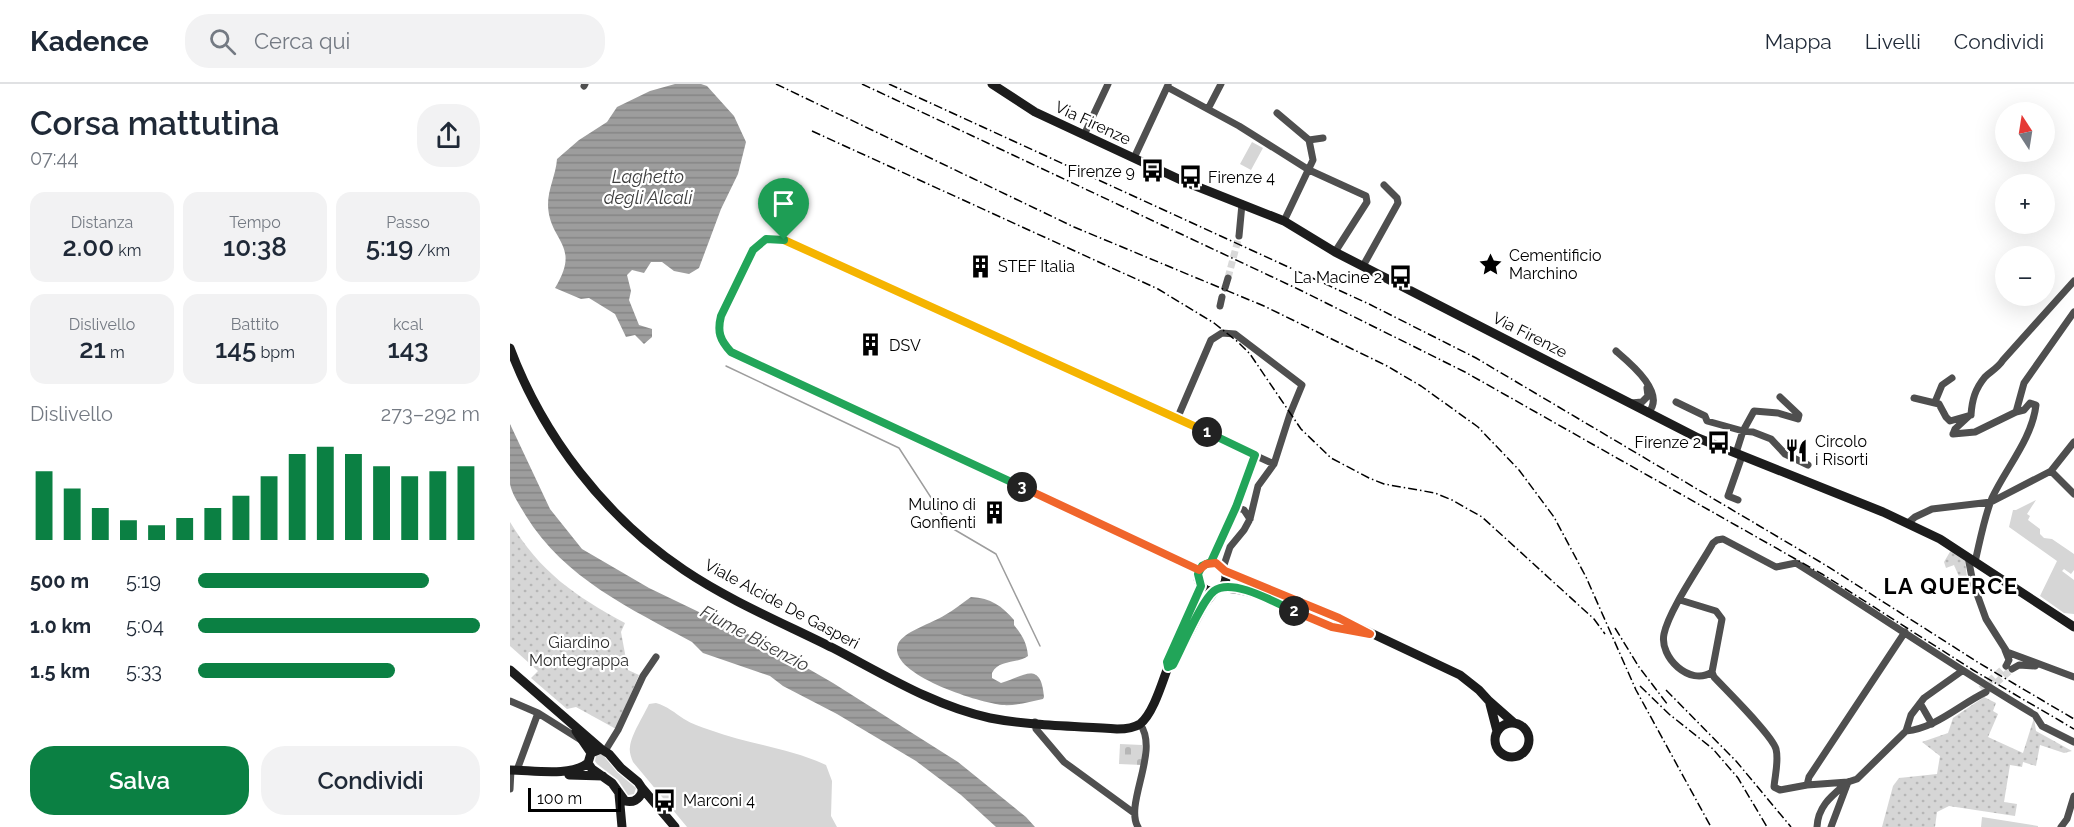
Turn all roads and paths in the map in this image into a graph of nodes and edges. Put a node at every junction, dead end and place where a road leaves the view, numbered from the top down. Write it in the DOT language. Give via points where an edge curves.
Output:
graph roads {
  1 [pos="992,84"];
  2 [pos="1108,84"];
  3 [pos="1221,84"];
  4 [pos="1168,85"];
  5 [pos="1208,109"];
  6 [pos="1277,113"];
  7 [pos="1084,135"];
  8 [pos="1323,138"];
  9 [pos="1309,140"];
  10 [pos="1134,158"];
  11 [pos="1309,170"];
  12 [pos="1384,186"];
  13 [pos="1242,204"];
  14 [pos="1284,221"];
  15 [pos="1239,236"];
  16 [pos="1335,252"];
  17 [pos="1363,266"];
  18 [pos="1228,278"];
  19 [pos="2074,281"];
  20 [pos="1225,288"];
  21 [pos="1222,297"];
  22 [pos="1220,306"];
  23 [pos="2074,312"];
  24 [pos="510,348"];
  25 [pos="1616,351"];
  26 [pos="1952,378"];
  27 [pos="1651,397"];
  28 [pos="1780,397"];
  29 [pos="1914,398"];
  30 [pos="1625,401"];
  31 [pos="1676,402"];
  32 [pos="1935,402"];
  33 [pos="2016,412"];
  34 [pos="1648,413"];
  35 [pos="1971,415"];
  36 [pos="1178,419"];
  37 [pos="1663,420"];
  38 [pos="1743,431"];
  39 [pos="2074,442"];
  40 [pos="1739,454"];
  41 [pos="1255,455"];
  42 [pos="1274,464"];
  43 [pos="1808,465"];
  44 [pos="2051,471"];
  45 [pos="2074,494"];
  46 [pos="1738,500"];
  47 [pos="1991,502"];
  48 [pos="1236,507"];
  49 [pos="1250,519"];
  50 [pos="1908,523"];
  51 [pos="1971,560"];
  52 [pos="1211,562"];
  53 [pos="1199,570"];
  54 [pos="1224,570"];
  55 [pos="1201,586"];
  56 [pos="1218,589"];
  57 [pos="1680,600"];
  58 [pos="2053,614"];
  59 [pos="2074,619"];
  60 [pos="2074,627"];
  61 [pos="1905,632"];
  62 [pos="1994,632"];
  63 [pos="1370,634"];
  64 [pos="656,657"];
  65 [pos="1168,667"];
  66 [pos="2046,668"];
  67 [pos="510,669"];
  68 [pos="1962,671"];
  69 [pos="1712,672"];
  70 [pos="2074,677"];
  71 [pos="1984,690"];
  72 [pos="510,701"];
  73 [pos="1489,702"];
  74 [pos="1920,703"];
  75 [pos="538,713"];
  76 [pos="1035,722"];
  77 [pos="1514,723"];
  78 [pos="571,724"];
  79 [pos="1140,724"];
  80 [pos="1932,724"];
  81 [pos="1497,731"];
  82 [pos="1906,731"];
  83 [pos="583,742"];
  84 [pos="2074,742"];
  85 [pos="603,750"];
  86 [pos="591,753"];
  87 [pos="588,763"];
  88 [pos="513,770"];
  89 [pos="549,771"];
  90 [pos="603,776"];
  91 [pos="1848,782"];
  92 [pos="1826,783"];
  93 [pos="1807,785"];
  94 [pos="642,788"];
  95 [pos="510,789"];
  96 [pos="619,792"];
  97 [pos="1830,796"];
  98 [pos="2074,796"];
  99 [pos="633,801"];
  100 [pos="1134,813"];
  101 [pos="623,827"];
  102 [pos="667,827"];
  103 [pos="675,827"];
  104 [pos="1138,827"];
  105 [pos="1817,827"];
  106 [pos="1831,827"];
  107 [pos="2061,827"];
  1 -- 7 [label="street, Via Firenze" via="1035,112"];
  2 -- 7 [label="street"];
  3 -- 5 [label="street"];
  4 -- 5 [label="street"];
  4 -- 10 [label="street"];
  5 -- 11 [label="street"];
  6 -- 9 [label="street"];
  7 -- 10 [label="street, Via Firenze"];
  8 -- 9 [label="street"];
  9 -- 11 [label="street" via="1313,160"];
  10 -- 13 [label="street, Via Firenze"];
  11 -- 14 [label="street"];
  11 -- 16 [label="street" via="1367,199"];
  12 -- 17 [label="street" via="1398,203"];
  13 -- 14 [label="street, Via Firenze"];
  13 -- 15 [label="street"];
  14 -- 16 [label="street, Via Firenze"];
  16 -- 17 [label="street, Via Firenze"];
  17 -- 30 [label="street, Via Firenze"];
  18 -- 20 [label="street"];
  19 -- 35 [label="street" via="1999,367 1985,377 1975,392"];
  21 -- 22 [label="street"];
  23 -- 33 [label="street" via="2024,383"];
  24 -- 76 [label="street, Viale Alcide De Gasperi" via="540,414 569,458 621,517 684,570 957,709 991,718"];
  25 -- 27 [label="street" via="1638,368"];
  26 -- 32 [label="street" via="1942,385"];
  27 -- 30 [label="street" via="1635,404"];
  27 -- 34 [label="street"];
  27 -- 37 [label="street"];
  28 -- 38 [label="street" via="1799,415 1798,419 1754,411"];
  29 -- 32 [label="street"];
  30 -- 34 [label="street, Via Firenze"];
  31 -- 38 [label="street" via="1705,416 1707,421"];
  32 -- 35 [label="street" via="1950,421"];
  33 -- 35 [label="street" via="1975,432 1953,434"];
  33 -- 47 [label="street" via="2030,403 2036,405 2024,439"];
  34 -- 37 [label="street, Via Firenze"];
  36 -- 41 [label="street"];
  36 -- 42 [label="street" via="1212,340 1226,332 1239,336 1302,385"];
  36 -- 53 [label="street" via="784,240 766,239 753,250 718,327 731,352"];
  37 -- 40 [label="street, Via Firenze"];
  38 -- 40 [label="street"];
  38 -- 43 [label="street" via="1771,439 1785,454"];
  39 -- 44 [label="street"];
  40 -- 46 [label="street" via="1728,496"];
  40 -- 50 [label="street, Via Firenze"];
  41 -- 42 [label="street"];
  41 -- 48 [label="street"];
  42 -- 49 [label="street" via="1258,486"];
  44 -- 45 [label="street"];
  44 -- 47 [label="street"];
  47 -- 50 [label="street" via="1932,509"];
  47 -- 51 [label="street"];
  48 -- 49 [label="street"];
  48 -- 52 [label="street"];
  49 -- 54 [label="street" via="1230,547"];
  50 -- 51 [label="street, Via Firenze"];
  51 -- 58 [label="street, Via Firenze"];
  51 -- 62 [label="street" via="1978,601"];
  52 -- 53 [label="street"];
  52 -- 54 [label="street"];
  53 -- 55 [label="street"];
  54 -- 56 [label="street" via="1226,580"];
  54 -- 63 [label="street"];
  55 -- 56 [label="street"];
  55 -- 65 [label="street"];
  56 -- 63 [label="street" via="1250,591 1332,627"];
  56 -- 65 [label="street" via="1204,605 1173,665"];
  57 -- 61 [label="street" via="1713,543 1723,539 1776,567 1796,563"];
  57 -- 69 [label="street" via="1716,611 1722,619"];
  57 -- 69 [label="street" via="1664,634 1664,650 1683,672"];
  58 -- 59 [label="street, Via Firenze"];
  58 -- 60 [label="street, Via Firenze"];
  61 -- 68 [label="street"];
  61 -- 93 [label="street"];
  62 -- 66 [label="street" via="2007,652"];
  62 -- 66 [label="street" via="2006,652 2009,668"];
  63 -- 73 [label="street" via="1460,675"];
  64 -- 85 [label="street" via="618,730"];
  65 -- 79 [label="street" via="1148,715"];
  66 -- 70 [label="street"];
  67 -- 78 [label="street"];
  68 -- 74 [label="street"];
  68 -- 84 [label="street" via="2035,715 2042,726"];
  69 -- 93 [label="street" via="1776,747 1774,788"];
  71 -- 80 [label="street"];
  72 -- 75 [label="street"];
  73 -- 77 [label="street"];
  73 -- 81 [label="street"];
  74 -- 80 [label="street"];
  74 -- 82 [label="street"];
  75 -- 83 [label="street"];
  75 -- 88 [label="street"];
  76 -- 79 [label="street, Viale Alcide De Gasperi" via="1117,729"];
  76 -- 100 [label="street" via="1036,729 1064,762"];
  77 -- 81 [label="street"];
  77 -- 81 [label="street" via="1526,729 1529,738 1527,750 1519,756 1509,758 1500,753 1494,740"];
  78 -- 83 [label="street"];
  78 -- 85 [label="street"];
  79 -- 100 [label="street" via="1144,730 1145,765"];
  80 -- 82 [label="street"];
  82 -- 91 [label="street" via="1865,774"];
  83 -- 86 [label="street"];
  85 -- 86 [label="street"];
  85 -- 94 [label="street"];
  86 -- 87 [label="street"];
  87 -- 89 [label="street" via="579,769"];
  87 -- 90 [label="street"];
  88 -- 89 [label="street"];
  88 -- 95 [label="street"];
  89 -- 90 [label="street"];
  90 -- 96 [label="street"];
  91 -- 92 [label="street"];
  91 -- 97 [label="street"];
  91 -- 106 [label="street"];
  92 -- 93 [label="street"];
  92 -- 97 [label="street" via="1831,788"];
  94 -- 99 [label="street"];
  94 -- 103 [label="street"];
  96 -- 99 [label="street" via="621,798"];
  96 -- 101 [label="street"];
  97 -- 105 [label="street" via="1820,812"];
  98 -- 107 [label="street"];
  99 -- 101 [label="street"];
  99 -- 102 [label="street" via="654,810"];
  100 -- 104 [label="street"];
}
